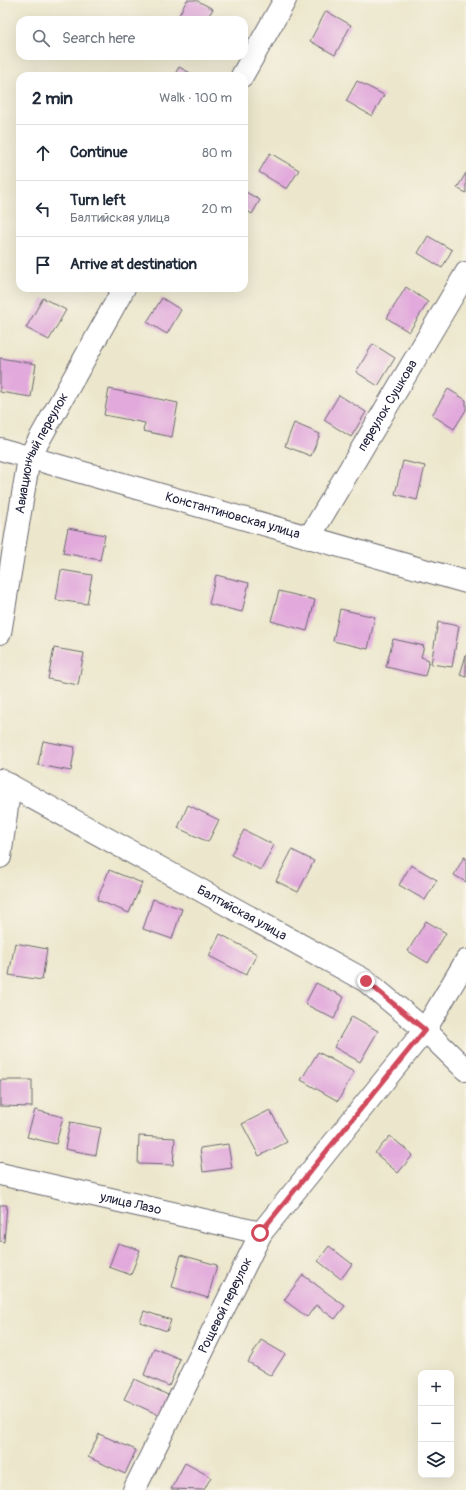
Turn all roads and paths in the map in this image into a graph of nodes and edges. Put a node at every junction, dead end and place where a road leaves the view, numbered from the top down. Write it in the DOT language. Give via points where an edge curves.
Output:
graph roads {
  1 [pos="285,0"];
  2 [pos="244,72"];
  3 [pos="466,273"];
  4 [pos="122,292"];
  5 [pos="0,449"];
  6 [pos="29,458"];
  7 [pos="309,538"];
  8 [pos="466,582"];
  9 [pos="0,633"];
  10 [pos="5,783"];
  11 [pos="0,857"];
  12 [pos="466,961"];
  13 [pos="425,1030"];
  14 [pos="466,1070"];
  15 [pos="0,1174"];
  16 [pos="260,1233"];
  17 [pos="134,1490"];
  1 -- 2 [label="street"];
  3 -- 7 [label="street, переулок Сушкова"];
  4 -- 6 [label="street, Авиационный переулок"];
  5 -- 6 [label="street, Константиновская улица"];
  6 -- 7 [label="street, Константиновская улица"];
  6 -- 9 [label="street, Авиационный переулок"];
  7 -- 8 [label="street, Константиновская улица"];
  10 -- 11 [label="street"];
  10 -- 13 [label="street, Балтийская улица" via="366,981"];
  12 -- 13 [label="street, Рощевой переулок"];
  13 -- 14 [label="street, Балтийская улица"];
  13 -- 16 [label="street, Рощевой переулок"];
  15 -- 16 [label="street, улица Лазо"];
  16 -- 17 [label="street, Рощевой переулок"];
}
